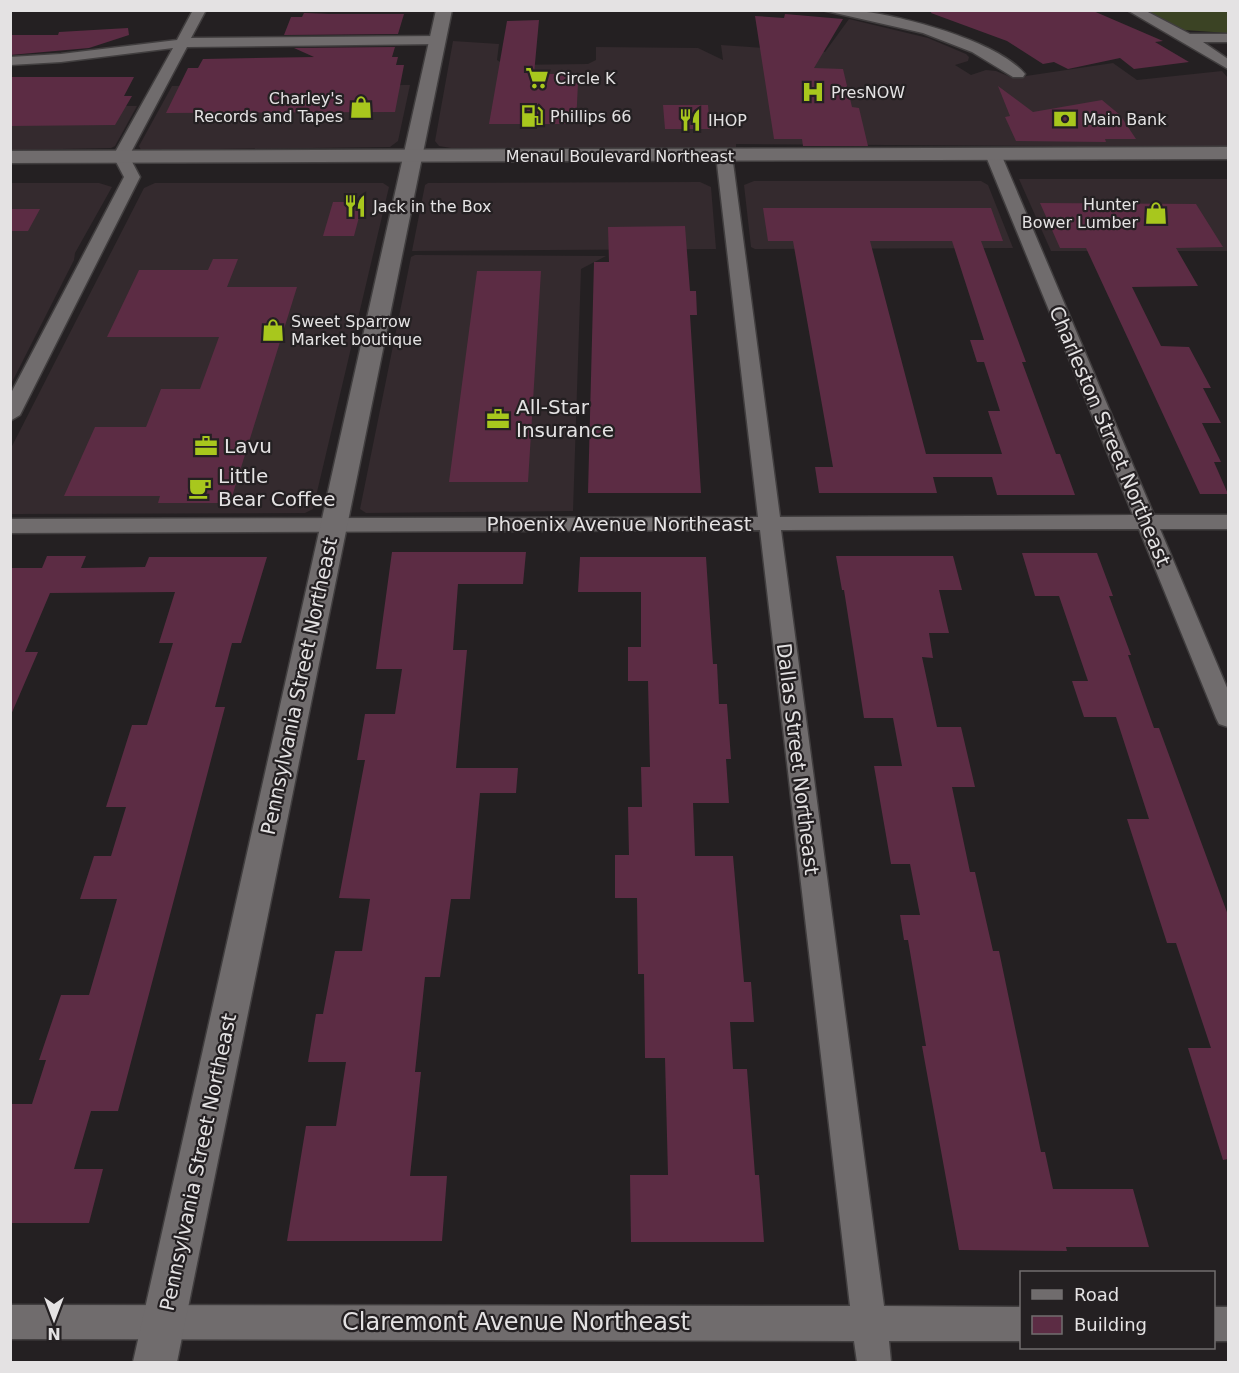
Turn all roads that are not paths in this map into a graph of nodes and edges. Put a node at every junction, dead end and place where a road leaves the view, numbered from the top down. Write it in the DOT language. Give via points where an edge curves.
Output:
graph roads {
  1 [pos="200,10"];
  2 [pos="444,10"];
  3 [pos="828,10"];
  4 [pos="1133,10"];
  5 [pos="1188,38"];
  6 [pos="1228,38"];
  7 [pos="438,40"];
  8 [pos="183,42"];
  9 [pos="10,61"];
  10 [pos="1228,65"];
  11 [pos="1018,74"];
  12 [pos="1228,153"];
  13 [pos="993,154"];
  14 [pos="121,156"];
  15 [pos="10,157"];
  16 [pos="725,165"];
  17 [pos="411,167"];
  18 [pos="1228,173"];
  19 [pos="1001,174"];
  20 [pos="10,177"];
  21 [pos="132,177"];
  22 [pos="10,415"];
  23 [pos="1146,522"];
  24 [pos="1228,522"];
  25 [pos="334,523"];
  26 [pos="768,524"];
  27 [pos="10,526"];
  28 [pos="1228,718"];
  29 [pos="164,1321"];
  30 [pos="10,1322"];
  31 [pos="869,1324"];
  32 [pos="1020,1324"];
  33 [pos="155,1362"];
  34 [pos="874,1362"];
  1 -- 8 [label="street"];
  2 -- 7 [label="street, Pennsylvania Street Northeast"];
  3 -- 11 [label="street" via="936,34 982,52"];
  4 -- 5 [label="street"];
  5 -- 6 [label="street"];
  5 -- 10 [label="street"];
  7 -- 8 [label="street"];
  7 -- 17 [label="street, Pennsylvania Street Northeast"];
  8 -- 9 [label="street"];
  8 -- 14 [label="street"];
  12 -- 13 [label="main road, Menaul Boulevard Northeast"];
  13 -- 16 [label="main road, Menaul Boulevard Northeast"];
  13 -- 19 [label="street, Charleston Street Northeast"];
  14 -- 15 [label="main road, Menaul Boulevard Northeast"];
  14 -- 17 [label="main road, Menaul Boulevard Northeast"];
  14 -- 21 [label="street"];
  16 -- 17 [label="main road, Menaul Boulevard Northeast"];
  16 -- 19 [label="main road, Menaul Boulevard Northeast"];
  16 -- 26 [label="street, Dallas Street Northeast"];
  17 -- 21 [label="main road, Menaul Boulevard Northeast"];
  17 -- 25 [label="street, Pennsylvania Street Northeast"];
  18 -- 19 [label="main road, Menaul Boulevard Northeast"];
  19 -- 23 [label="street, Charleston Street Northeast"];
  20 -- 21 [label="main road, Menaul Boulevard Northeast"];
  21 -- 22 [label="street"];
  23 -- 24 [label="street, Phoenix Avenue Northeast"];
  23 -- 26 [label="street, Phoenix Avenue Northeast"];
  23 -- 28 [label="street, Charleston Street Northeast"];
  25 -- 26 [label="street, Phoenix Avenue Northeast"];
  25 -- 27 [label="street, Phoenix Avenue Northeast"];
  25 -- 29 [label="street, Pennsylvania Street Northeast"];
  26 -- 31 [label="street, Dallas Street Northeast"];
  29 -- 30 [label="street, Claremont Avenue Northeast"];
  29 -- 31 [label="street, Claremont Avenue Northeast"];
  29 -- 33 [label="street, Pennsylvania Street Northeast"];
  31 -- 32 [label="street, Claremont Avenue Northeast"];
  31 -- 34 [label="street, Dallas Street Northeast"];
}
